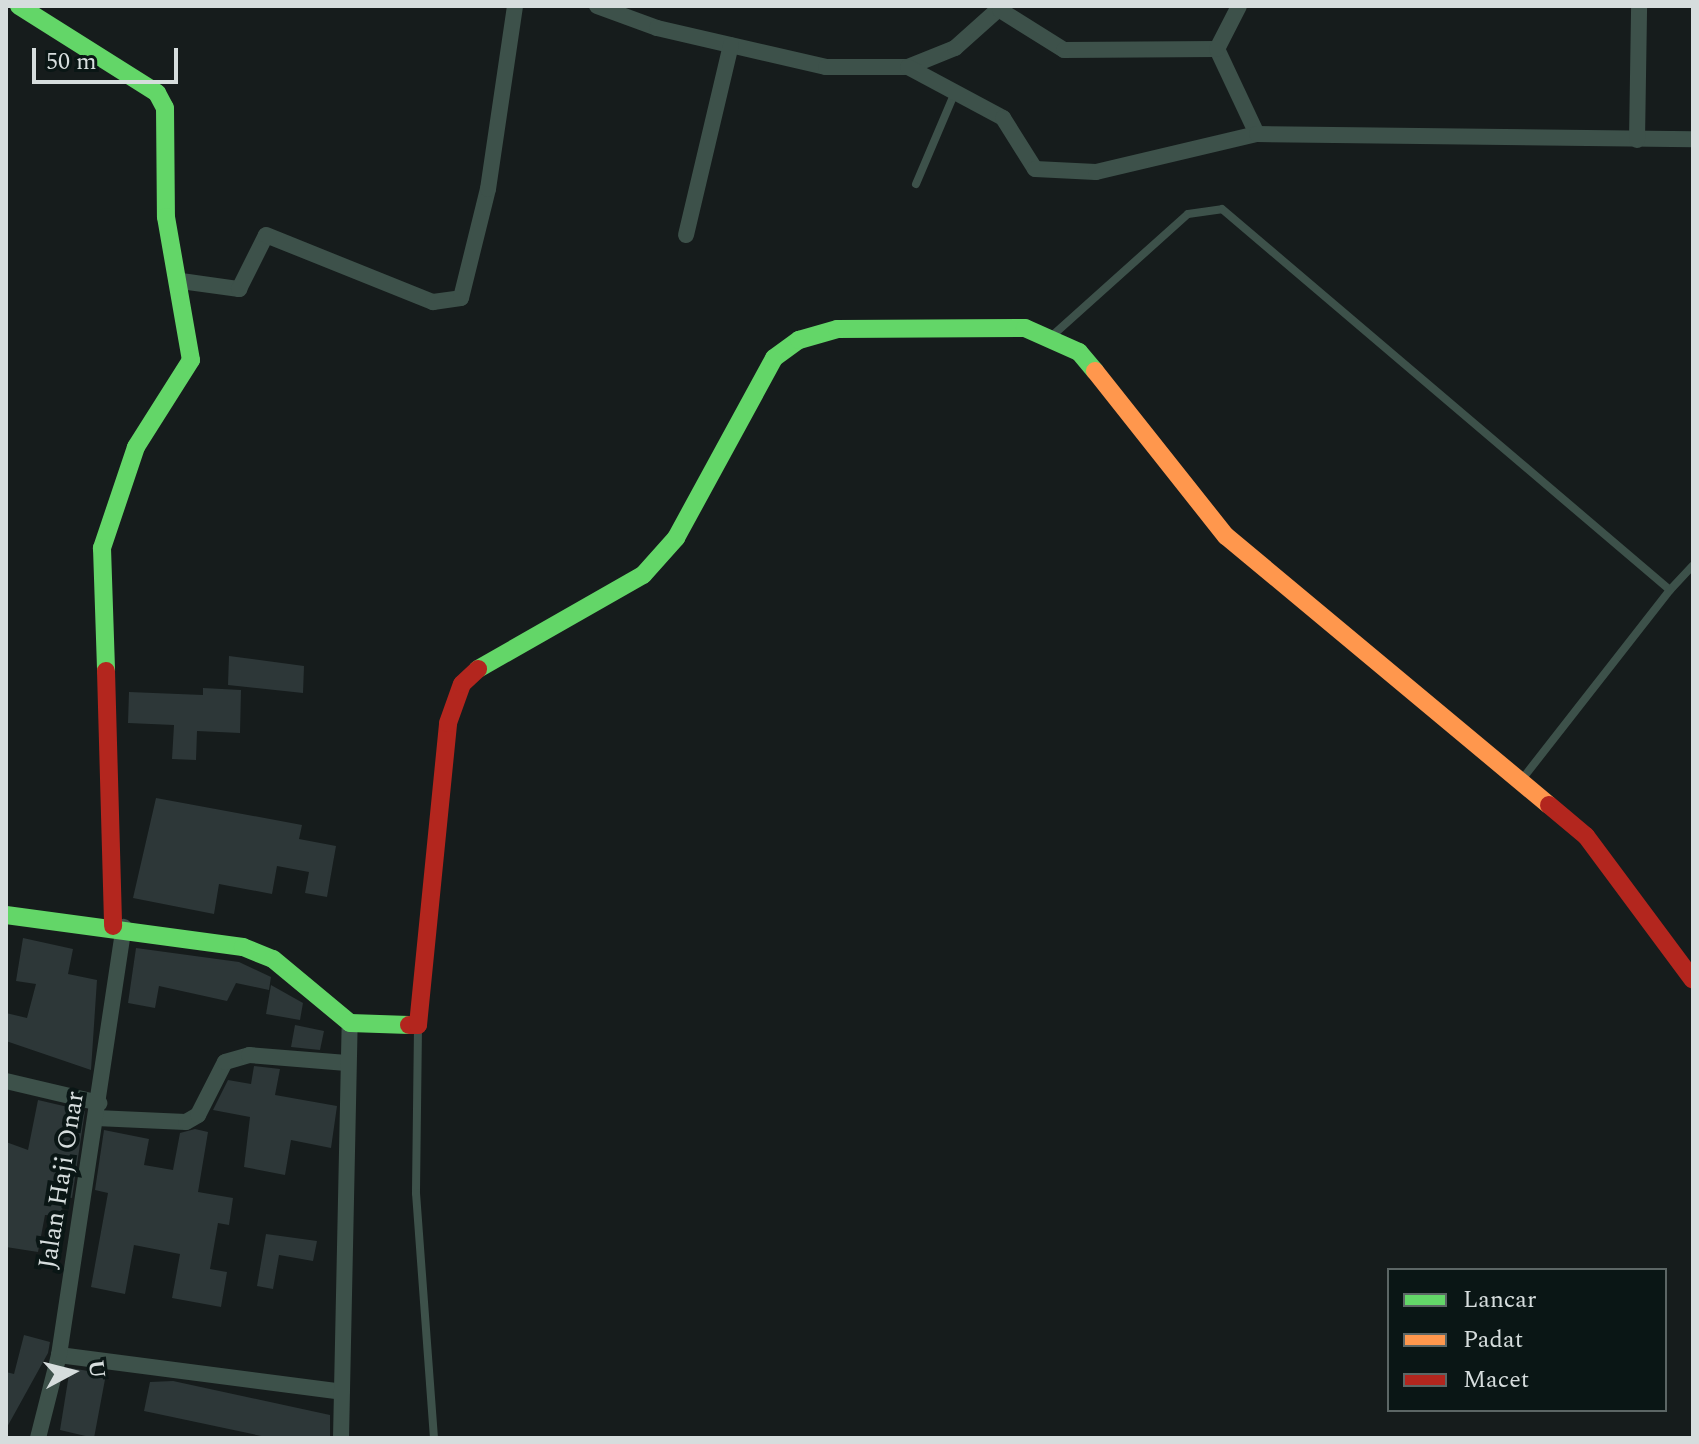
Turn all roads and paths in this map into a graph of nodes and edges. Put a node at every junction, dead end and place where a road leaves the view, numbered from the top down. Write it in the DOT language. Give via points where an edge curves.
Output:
graph roads {
  1 [pos="19,6"];
  2 [pos="515,6"];
  3 [pos="597,6"];
  4 [pos="1239,6"];
  5 [pos="1639,6"];
  6 [pos="1001,8"];
  7 [pos="731,45"];
  8 [pos="1217,49"];
  9 [pos="908,67"];
  10 [pos="956,91"];
  11 [pos="1257,134"];
  12 [pos="1693,139"];
  13 [pos="1637,140"];
  14 [pos="916,184"];
  15 [pos="686,235"];
  16 [pos="181,281"];
  17 [pos="1053,335"];
  18 [pos="1693,565"];
  19 [pos="1670,590"];
  20 [pos="1520,782"];
  21 [pos="6,915"];
  22 [pos="119,926"];
  23 [pos="1693,980"];
  24 [pos="350,1023"];
  25 [pos="418,1025"];
  26 [pos="347,1063"];
  27 [pos="6,1081"];
  28 [pos="98,1110"];
  29 [pos="59,1355"];
  30 [pos="342,1392"];
  31 [pos="38,1438"];
  32 [pos="341,1438"];
  33 [pos="434,1438"];
  1 -- 16 [label="street" via="157,93 165,108 166,217"];
  2 -- 16 [label="street" via="488,189 461,298 433,302 266,235 239,289"];
  3 -- 7 [label="street"];
  4 -- 8 [label="street"];
  5 -- 13 [label="street"];
  6 -- 8 [label="street" via="1064,50"];
  6 -- 9 [label="street" via="955,48"];
  7 -- 9 [label="street" via="826,67"];
  7 -- 15 [label="street"];
  8 -- 11 [label="street"];
  9 -- 10 [label="street"];
  10 -- 11 [label="street" via="1003,118 1035,169 1096,172"];
  10 -- 14 [label="lane"];
  11 -- 13 [label="street"];
  12 -- 13 [label="street"];
  16 -- 22 [label="street" via="191,360 136,447 102,548"];
  17 -- 19 [label="lane" via="1101,299 1188,214 1222,209"];
  17 -- 20 [label="street" via="1079,352 1226,536"];
  17 -- 25 [label="street" via="1025,328 837,329 799,340 774,358 676,538 643,575 603,603 492,656 462,684 448,723"];
  18 -- 19 [label="lane"];
  19 -- 20 [label="lane"];
  20 -- 23 [label="street" via="1586,836"];
  21 -- 22 [label="street"];
  22 -- 24 [label="street" via="253,951"];
  22 -- 28 [label="street, Jalan Haji Onar"];
  24 -- 25 [label="street"];
  24 -- 26 [label="street"];
  25 -- 33 [label="lane" via="416,1193"];
  26 -- 28 [label="street" via="249,1055 225,1062 198,1115 186,1122"];
  26 -- 30 [label="street"];
  27 -- 28 [label="street"];
  28 -- 29 [label="street, Jalan Haji Onar"];
  29 -- 30 [label="street"];
  29 -- 31 [label="street, Jalan Haji Onar"];
  30 -- 32 [label="street"];
}
